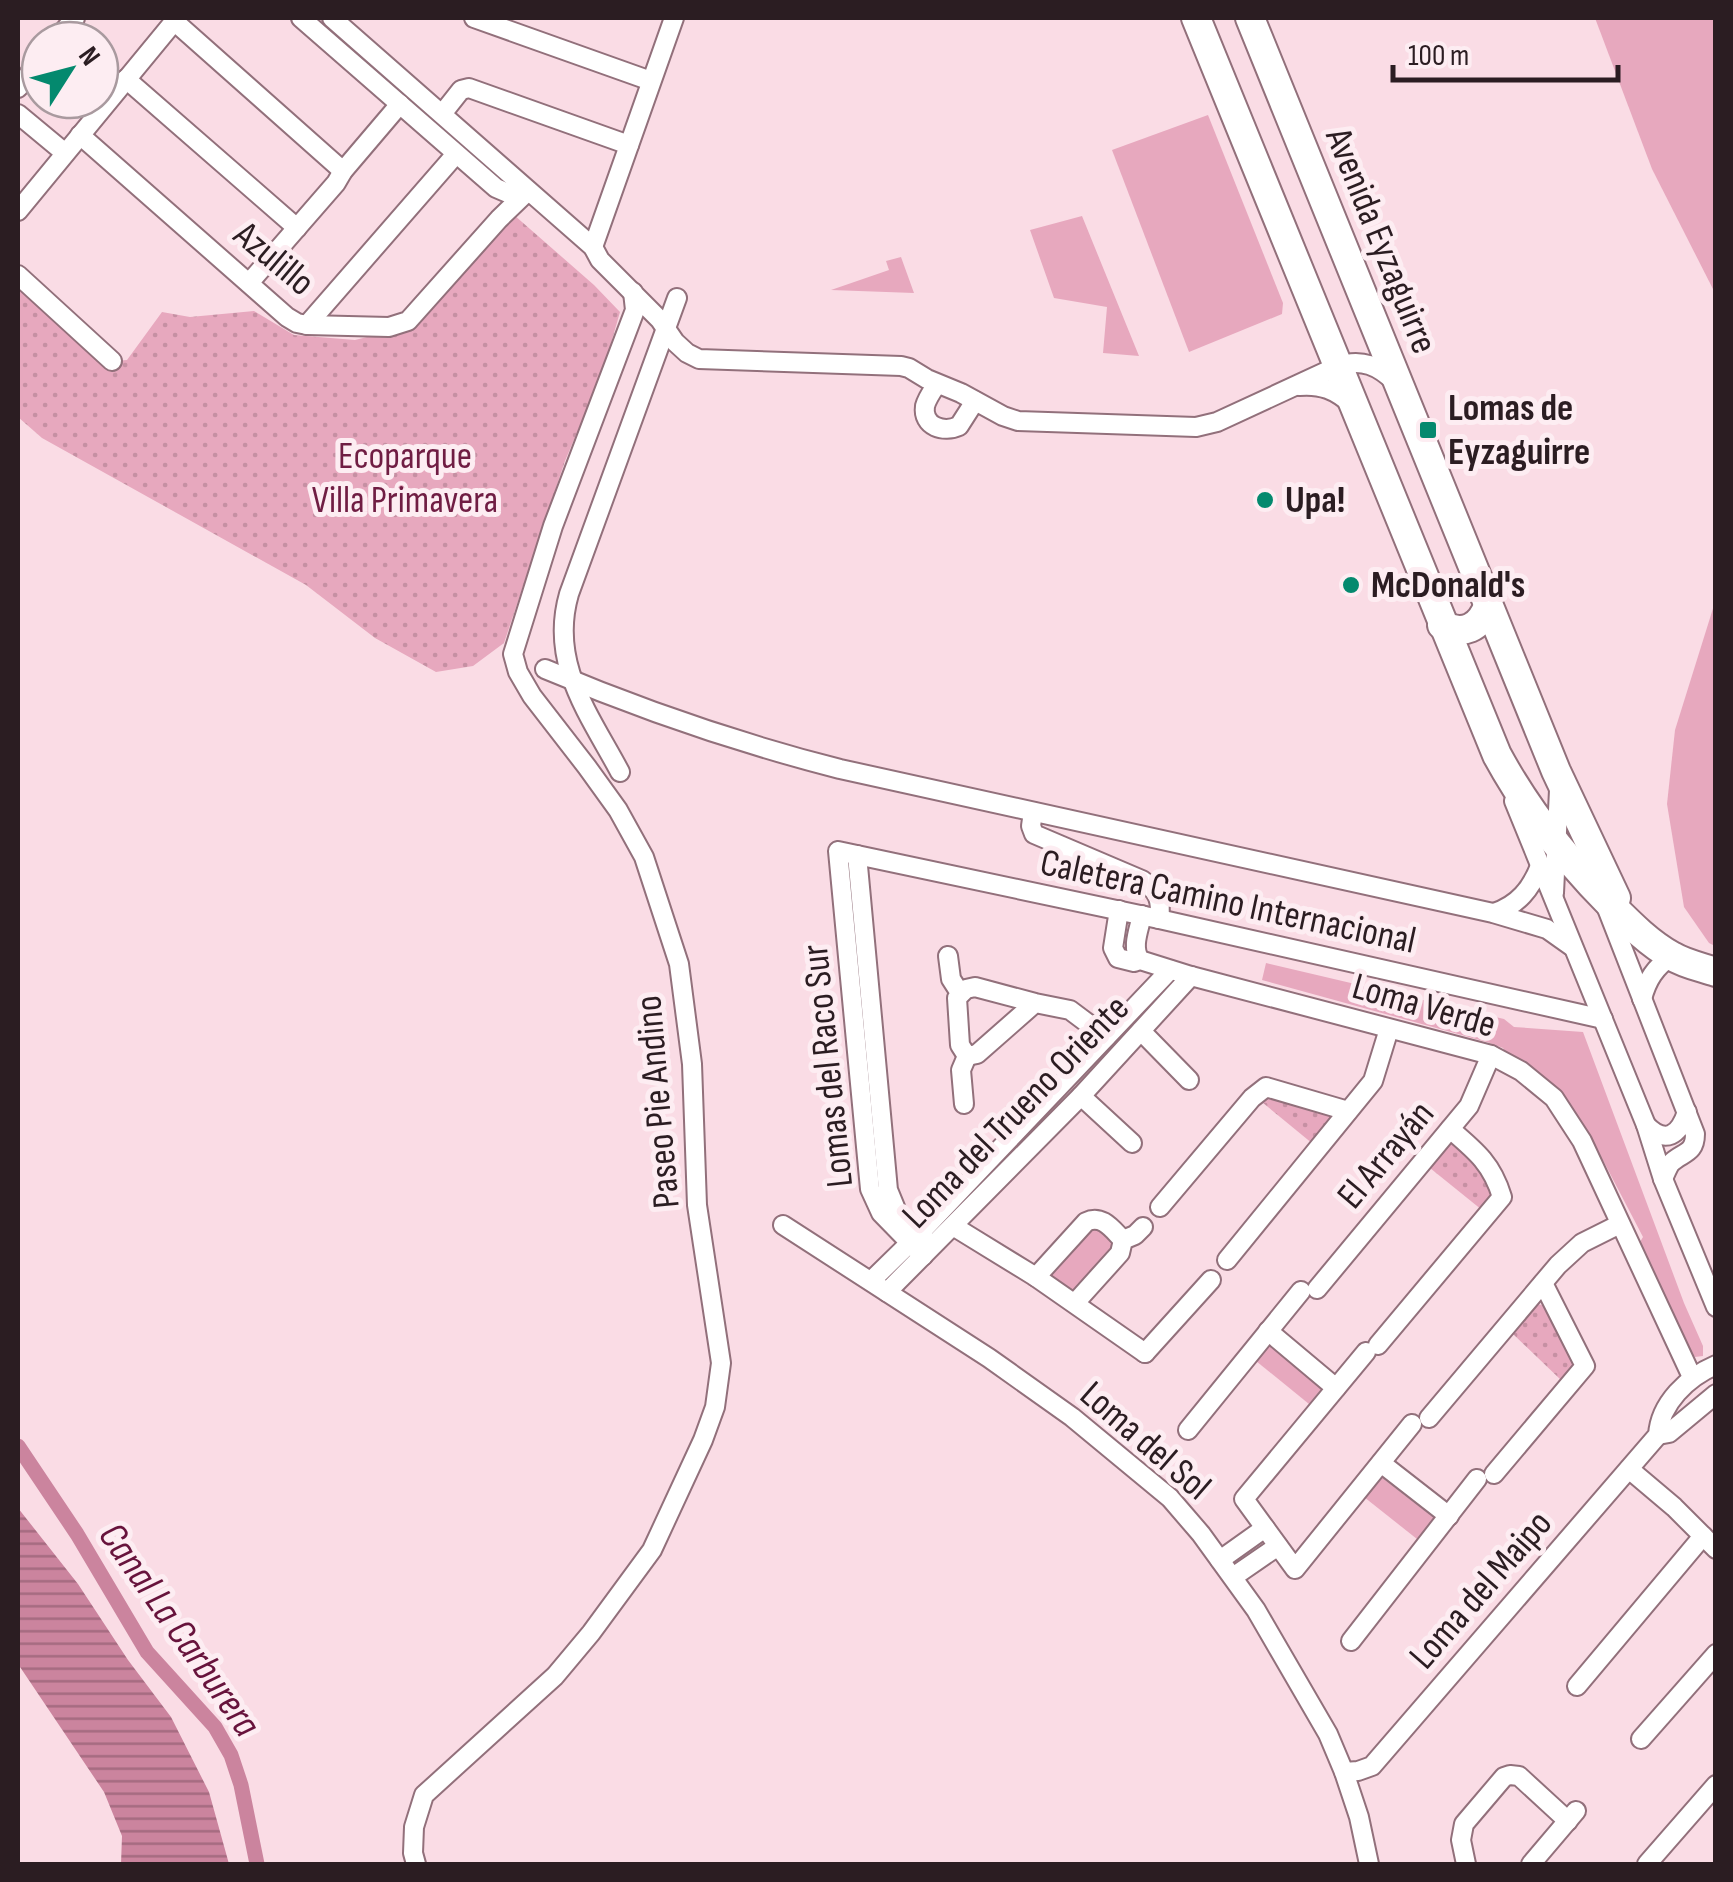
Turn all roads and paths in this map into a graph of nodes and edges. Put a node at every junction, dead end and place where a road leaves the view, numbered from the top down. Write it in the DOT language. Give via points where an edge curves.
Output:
graph roads {
  1 [pos="301,18"];
  2 [pos="332,18"];
  3 [pos="474,18"];
  4 [pos="674,18"];
  5 [pos="1196,18"];
  6 [pos="1250,18"];
  7 [pos="176,19"];
  8 [pos="1274,78"];
  9 [pos="126,79"];
  10 [pos="652,81"];
  11 [pos="1227,95"];
  12 [pos="400,104"];
  13 [pos="18,114"];
  14 [pos="442,114"];
  15 [pos="80,134"];
  16 [pos="629,144"];
  17 [pos="65,153"];
  18 [pos="456,154"];
  19 [pos="343,171"];
  20 [pos="528,192"];
  21 [pos="18,210"];
  22 [pos="296,228"];
  23 [pos="593,247"];
  24 [pos="18,275"];
  25 [pos="248,283"];
  26 [pos="632,292"];
  27 [pos="677,298"];
  28 [pos="307,325"];
  29 [pos="665,330"];
  30 [pos="112,361"];
  31 [pos="1338,366"];
  32 [pos="937,384"];
  33 [pos="1298,386"];
  34 [pos="1399,386"];
  35 [pos="975,401"];
  36 [pos="1354,406"];
  37 [pos="1488,606"];
  38 [pos="1442,625"];
  39 [pos="545,669"];
  40 [pos="571,680"];
  41 [pos="617,699"];
  42 [pos="595,726"];
  43 [pos="620,772"];
  44 [pos="1556,772"];
  45 [pos="1034,812"];
  46 [pos="1548,855"];
  47 [pos="1602,896"];
  48 [pos="1554,904"];
  49 [pos="1119,910"];
  50 [pos="1494,913"];
  51 [pos="1150,917"];
  52 [pos="1639,932"];
  53 [pos="1572,946"];
  54 [pos="948,956"];
  55 [pos="1677,959"];
  56 [pos="1140,960"];
  57 [pos="1170,970"];
  58 [pos="1716,972"];
  59 [pos="1191,976"];
  60 [pos="960,993"];
  61 [pos="1642,999"];
  62 [pos="1035,1003"];
  63 [pos="1603,1019"];
  64 [pos="1390,1029"];
  65 [pos="1141,1031"];
  66 [pos="1106,1037"];
  67 [pos="1492,1055"];
  68 [pos="967,1056"];
  69 [pos="1086,1059"];
  70 [pos="1102,1072"];
  71 [pos="1189,1080"];
  72 [pos="1081,1096"];
  73 [pos="964,1104"];
  74 [pos="1348,1111"];
  75 [pos="1687,1112"];
  76 [pos="1646,1125"];
  77 [pos="1450,1128"];
  78 [pos="1132,1143"];
  79 [pos="1662,1179"];
  80 [pos="1160,1206"];
  81 [pos="1620,1224"];
  82 [pos="783,1225"];
  83 [pos="953,1226"];
  84 [pos="1142,1227"];
  85 [pos="1123,1240"];
  86 [pos="921,1245"];
  87 [pos="1227,1260"];
  88 [pos="1036,1277"];
  89 [pos="1211,1280"];
  90 [pos="1543,1283"];
  91 [pos="879,1287"];
  92 [pos="1075,1303"];
  93 [pos="1716,1307"];
  94 [pos="1268,1331"];
  95 [pos="1716,1365"];
  96 [pos="1692,1378"];
  97 [pos="1336,1388"];
  98 [pos="1716,1394"];
  99 [pos="1188,1430"];
  100 [pos="1658,1435"];
  101 [pos="1381,1462"];
  102 [pos="1629,1469"];
  103 [pos="1448,1516"];
  104 [pos="1265,1528"];
  105 [pos="1709,1543"];
  106 [pos="1278,1546"];
  107 [pos="1220,1560"];
  108 [pos="1233,1577"];
  109 [pos="1351,1641"];
  110 [pos="1716,1654"];
  111 [pos="1577,1686"];
  112 [pos="1641,1739"];
  113 [pos="1344,1772"];
  114 [pos="1716,1785"];
  115 [pos="416,1864"];
  116 [pos="1369,1864"];
  117 [pos="1466,1864"];
  118 [pos="1532,1864"];
  119 [pos="1647,1864"];
  1 -- 12 [label="street"];
  2 -- 14 [label="street"];
  3 -- 10 [label="street"];
  4 -- 10 [label="street"];
  5 -- 11 [label="main road, Avenida Eyzaguirre"];
  6 -- 8 [label="main road, Avenida Eyzaguirre"];
  7 -- 9 [label="street"];
  7 -- 19 [label="street"];
  8 -- 11 [label="main road" via="1253,93"];
  8 -- 34 [label="main road, Avenida Eyzaguirre"];
  9 -- 15 [label="street"];
  9 -- 22 [label="street"];
  10 -- 16 [label="street"];
  11 -- 31 [label="main road, Avenida Eyzaguirre"];
  12 -- 18 [label="street"];
  12 -- 19 [label="street"];
  13 -- 17 [label="street"];
  14 -- 16 [label="street" via="469,88"];
  14 -- 20 [label="street"];
  15 -- 17 [label="street"];
  15 -- 25 [label="street, Azulillo"];
  16 -- 23 [label="street"];
  17 -- 21 [label="street"];
  18 -- 20 [label="street" via="504,193"];
  18 -- 28 [label="street"];
  19 -- 22 [label="street"];
  20 -- 23 [label="street"];
  20 -- 28 [label="street, Azulillo" via="408,322 389,328"];
  22 -- 25 [label="street"];
  23 -- 26 [label="street"];
  24 -- 30 [label="street"];
  25 -- 28 [label="street, Azulillo" via="292,321"];
  26 -- 29 [label="street"];
  26 -- 115 [label="street, Paseo Pie Andino" via="635,310 552,526 513,654 532,696 588,766 644,857 679,964 692,1064 697,1205 722,1363 704,1440 652,1550 556,1676 424,1795 414,1827"];
  27 -- 29 [label="street"];
  29 -- 32 [label="street" via="700,359 893,365"];
  29 -- 40 [label="street" via="566,605 562,642"];
  31 -- 33 [label="street"];
  31 -- 34 [label="street" via="1365,362"];
  31 -- 36 [label="main road, Avenida Eyzaguirre"];
  32 -- 35 [label="street"];
  32 -- 35 [label="street" via="925,412 938,429 959,426"];
  33 -- 35 [label="street" via="1196,426 1033,423"];
  33 -- 36 [label="street" via="1328,388"];
  34 -- 37 [label="main road, Avenida Eyzaguirre"];
  36 -- 38 [label="main road, Avenida Eyzaguirre"];
  37 -- 38 [label="main road" via="1472,628"];
  37 -- 44 [label="main road, Avenida Eyzaguirre"];
  38 -- 46 [label="main road, Avenida Eyzaguirre" via="1496,755"];
  39 -- 40 [label="street"];
  40 -- 41 [label="street"];
  40 -- 42 [label="street"];
  41 -- 42 [label="street"];
  41 -- 45 [label="street" via="774,752"];
  42 -- 43 [label="street"];
  44 -- 46 [label="street, Avenida Eyzaguirre" via="1559,807"];
  44 -- 52 [label="main road, Avenida Eyzaguirre"];
  45 -- 50 [label="street"];
  45 -- 51 [label="street" via="1034,834 1152,888 1161,906"];
  46 -- 47 [label="main road, Avenida Eyzaguirre"];
  46 -- 48 [label="street, Avenida Eyzaguirre"];
  46 -- 48 [label="street, Avenida Eyzaguirre"];
  46 -- 50 [label="street" via="1522,897"];
  47 -- 52 [label="main road, Avenida Eyzaguirre"];
  47 -- 61 [label="street, Avenida Eyzaguirre"];
  48 -- 53 [label="street, Avenida Eyzaguirre"];
  49 -- 51 [label="street, Caletera Camino Internacional"];
  49 -- 56 [label="street" via="1113,952"];
  49 -- 86 [label="street, Caletera Camino Internacional" via="847,853 877,1170"];
  50 -- 53 [label="street" via="1547,929"];
  51 -- 56 [label="street" via="1136,946"];
  51 -- 63 [label="street, Caletera Camino Internacional"];
  52 -- 55 [label="main road, Avenida Eyzaguirre"];
  53 -- 63 [label="street, Avenida Eyzaguirre"];
  54 -- 60 [label="street"];
  55 -- 58 [label="main road, Avenida Eyzaguirre"];
  55 -- 61 [label="street" via="1662,962"];
  56 -- 57 [label="street, Loma Verde"];
  57 -- 59 [label="street, Loma Verde"];
  57 -- 66 [label="street"];
  59 -- 64 [label="street, Loma Verde"];
  59 -- 65 [label="street, Loma del Trueno Oriente"];
  60 -- 62 [label="street" via="975,987"];
  60 -- 68 [label="street" via="960,1045"];
  61 -- 75 [label="street, Avenida Eyzaguirre"];
  62 -- 66 [label="street" via="1070,1010"];
  62 -- 68 [label="street"];
  63 -- 76 [label="street, Avenida Eyzaguirre"];
  64 -- 67 [label="street, Loma Verde"];
  64 -- 74 [label="street" via="1373,1081"];
  65 -- 70 [label="street, Loma del Trueno Oriente"];
  65 -- 71 [label="street"];
  66 -- 69 [label="street"];
  67 -- 77 [label="street, El Arrayán" via="1469,1106"];
  67 -- 81 [label="street, Loma Verde" via="1554,1098"];
  68 -- 73 [label="street" via="961,1070"];
  69 -- 70 [label="street"];
  69 -- 86 [label="street"];
  70 -- 72 [label="street, Loma del Trueno Oriente"];
  72 -- 78 [label="street"];
  72 -- 83 [label="street, Loma del Trueno Oriente"];
  74 -- 80 [label="street" via="1266,1087"];
  74 -- 87 [label="street"];
  75 -- 76 [label="street" via="1668,1136"];
  75 -- 79 [label="street, Avenida Eyzaguirre" via="1696,1143"];
  76 -- 79 [label="street, Avenida Eyzaguirre"];
  77 -- 94 [label="street, El Arrayán"];
  77 -- 97 [label="street" via="1481,1156 1502,1197"];
  79 -- 93 [label="street, Avenida Eyzaguirre"];
  81 -- 90 [label="street" via="1582,1243"];
  81 -- 96 [label="street, Loma Verde"];
  82 -- 91 [label="street, Loma del Sol"];
  83 -- 86 [label="street, Loma del Trueno Oriente"];
  83 -- 88 [label="street"];
  84 -- 85 [label="street"];
  85 -- 88 [label="street" via="1092,1218"];
  85 -- 92 [label="street" via="1120,1253"];
  86 -- 91 [label="street"];
  88 -- 92 [label="street"];
  89 -- 92 [label="street" via="1150,1361"];
  90 -- 101 [label="street"];
  90 -- 103 [label="street" via="1584,1366"];
  91 -- 107 [label="street, Loma del Sol" via="1072,1417 1170,1498"];
  94 -- 97 [label="street"];
  94 -- 99 [label="street, El Arrayán"];
  95 -- 96 [label="street, Loma del Maipo"];
  96 -- 100 [label="street, Loma del Maipo" via="1665,1410"];
  97 -- 104 [label="street" via="1244,1499"];
  98 -- 100 [label="street, Loma del Maipo" via="1670,1433"];
  100 -- 102 [label="street, Loma del Maipo"];
  101 -- 103 [label="street"];
  101 -- 106 [label="street" via="1296,1569"];
  102 -- 105 [label="street"];
  102 -- 113 [label="street, Loma del Maipo" via="1372,1766"];
  103 -- 109 [label="street"];
  104 -- 106 [label="street"];
  104 -- 107 [label="street"];
  105 -- 111 [label="street"];
  106 -- 108 [label="street"];
  107 -- 108 [label="street, Loma del Sol"];
  108 -- 113 [label="street, Loma del Sol"];
  110 -- 112 [label="street"];
  113 -- 116 [label="street, Loma del Sol"];
  114 -- 119 [label="street"];
  117 -- 118 [label="street" via="1464,1824 1510,1775 1572,1816"];
}
